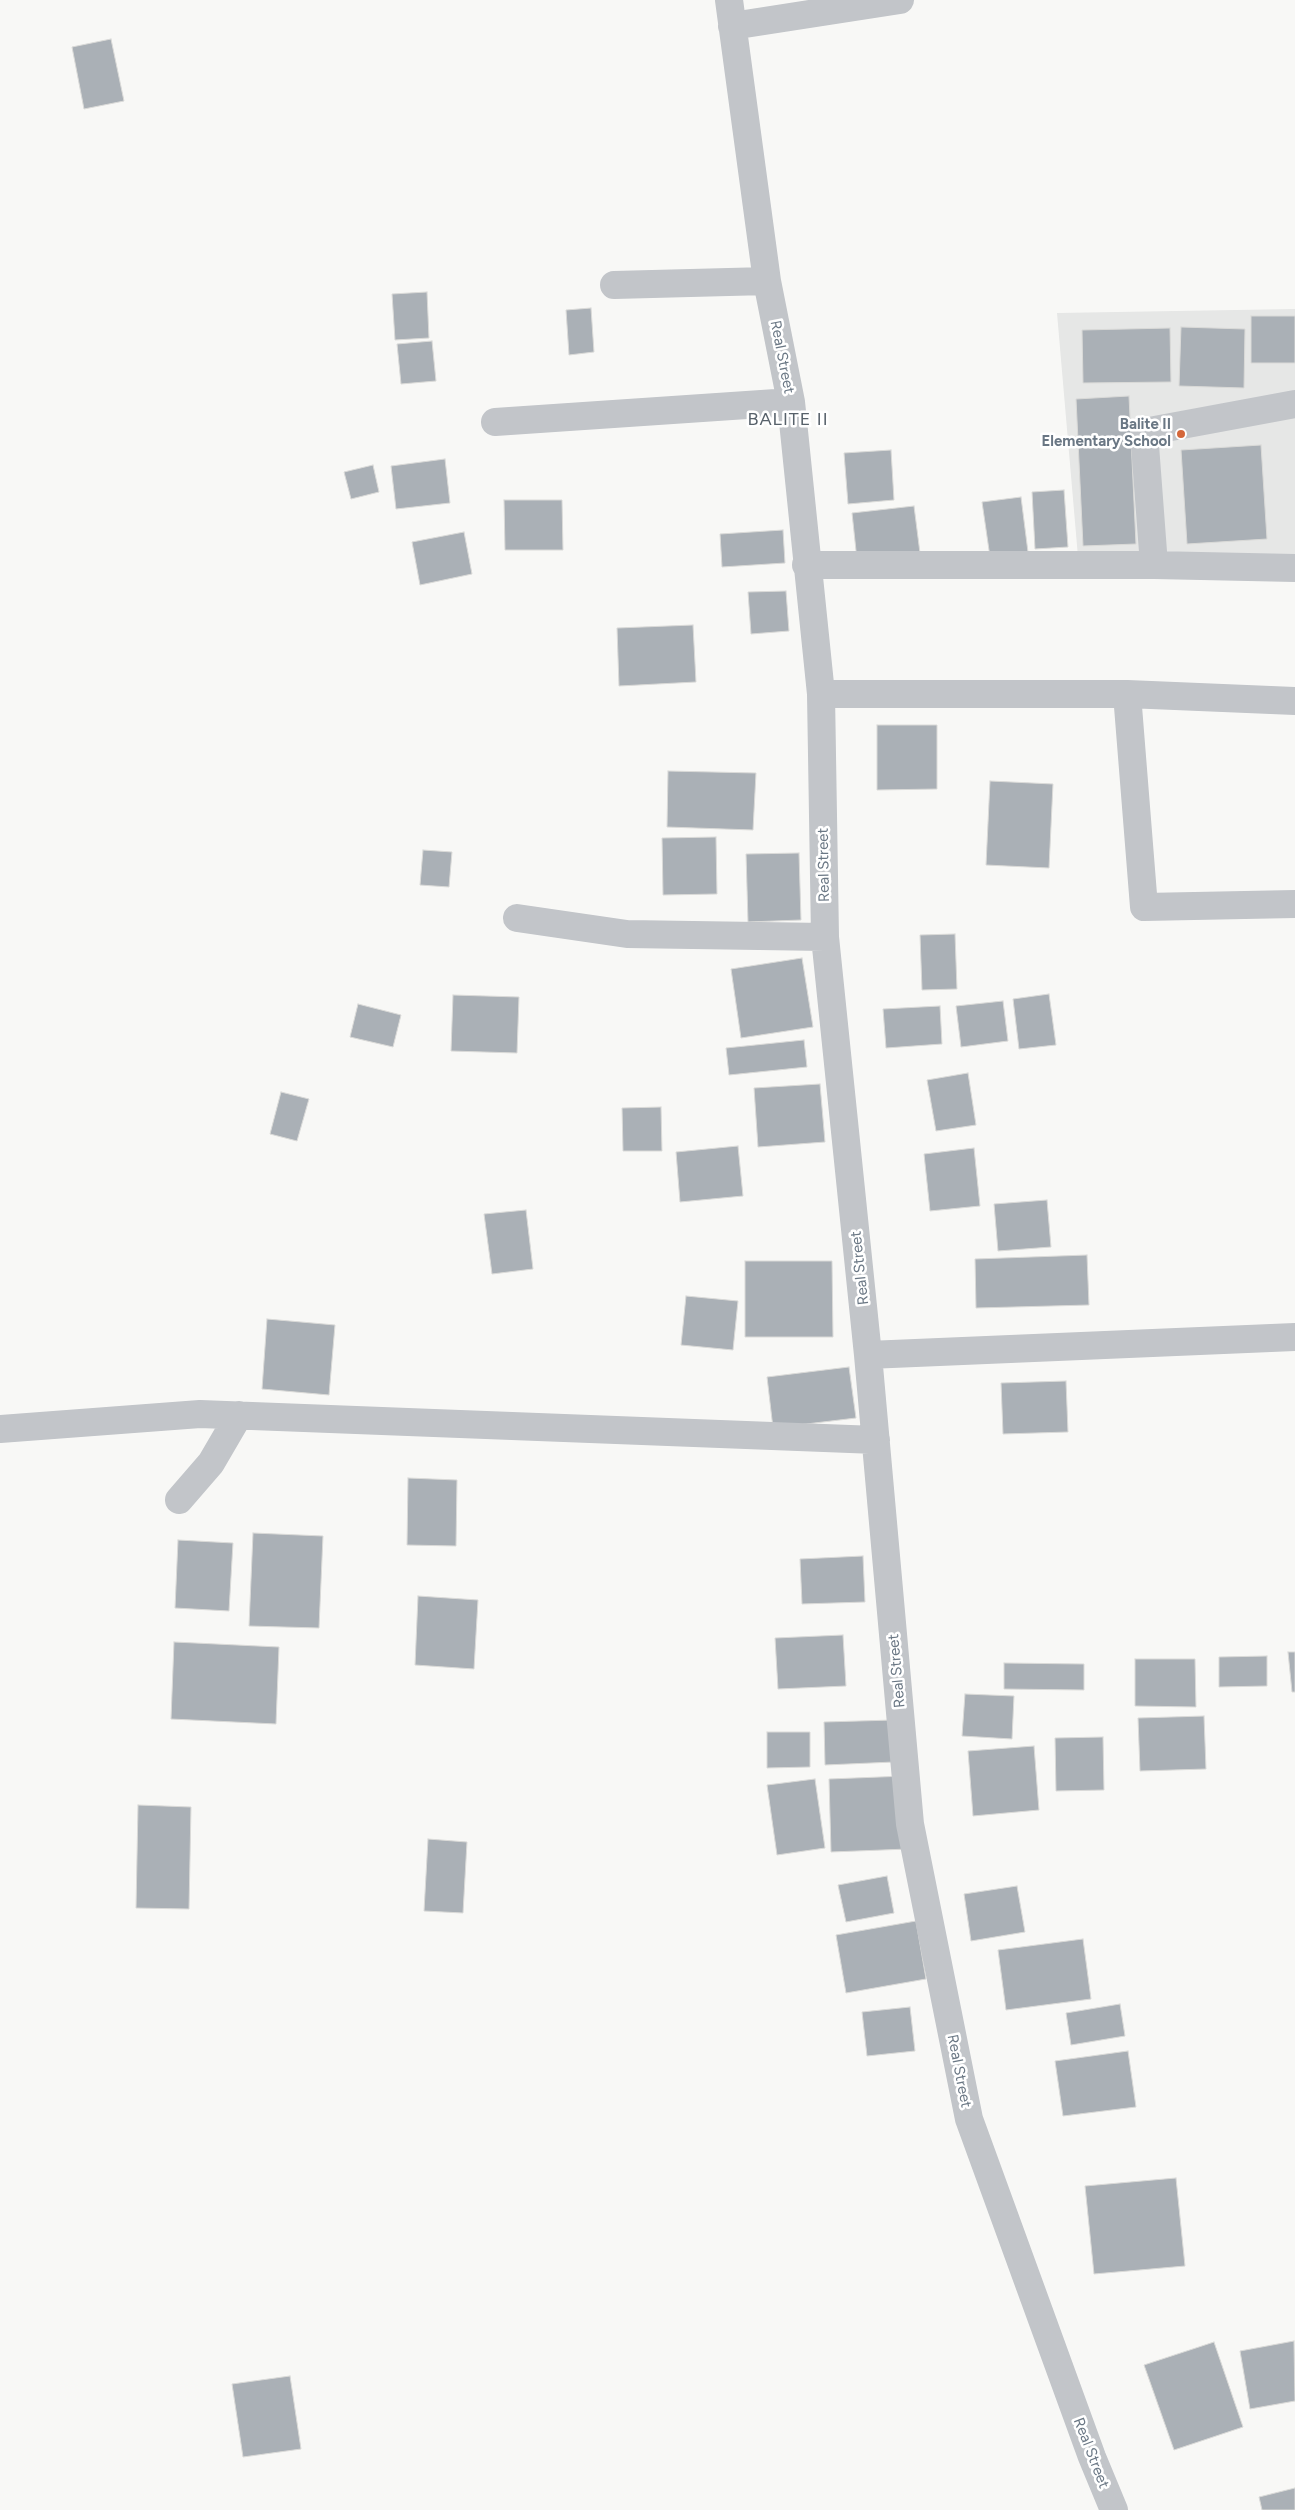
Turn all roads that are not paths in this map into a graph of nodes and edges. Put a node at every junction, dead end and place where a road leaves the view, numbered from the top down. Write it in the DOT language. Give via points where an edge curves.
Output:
graph roads {
  1 [pos="900,0"];
  2 [pos="730,13"];
  3 [pos="767,281"];
  4 [pos="614,285"];
  5 [pos="790,402"];
  6 [pos="1295,404"];
  7 [pos="495,422"];
  8 [pos="806,565"];
  9 [pos="1154,565"];
  10 [pos="1295,568"];
  11 [pos="821,694"];
  12 [pos="1127,694"];
  13 [pos="1295,701"];
  14 [pos="1295,904"];
  15 [pos="517,918"];
  16 [pos="826,937"];
  17 [pos="1295,1337"];
  18 [pos="868,1355"];
  19 [pos="240,1415"];
  20 [pos="0,1429"];
  21 [pos="876,1440"];
  22 [pos="179,1500"];
  23 [pos="1114,2510"];
  1 -- 2 [label="street"];
  2 -- 3 [label="street, Real Street"];
  3 -- 4 [label="street"];
  3 -- 5 [label="street, Real Street"];
  5 -- 7 [label="street"];
  5 -- 8 [label="street, Real Street"];
  6 -- 9 [label="street" via="1144,432"];
  8 -- 9 [label="street"];
  8 -- 11 [label="street, Real Street"];
  9 -- 10 [label="street"];
  11 -- 12 [label="street"];
  11 -- 16 [label="street, Real Street"];
  12 -- 13 [label="street"];
  12 -- 14 [label="street" via="1144,907"];
  15 -- 16 [label="street" via="627,934"];
  16 -- 18 [label="street, Real Street"];
  17 -- 18 [label="street"];
  18 -- 21 [label="street, Real Street"];
  19 -- 20 [label="street" via="200,1414"];
  19 -- 21 [label="street"];
  19 -- 22 [label="street" via="211,1462"];
  21 -- 23 [label="street, Real Street" via="910,1824 969,2119"];
}
